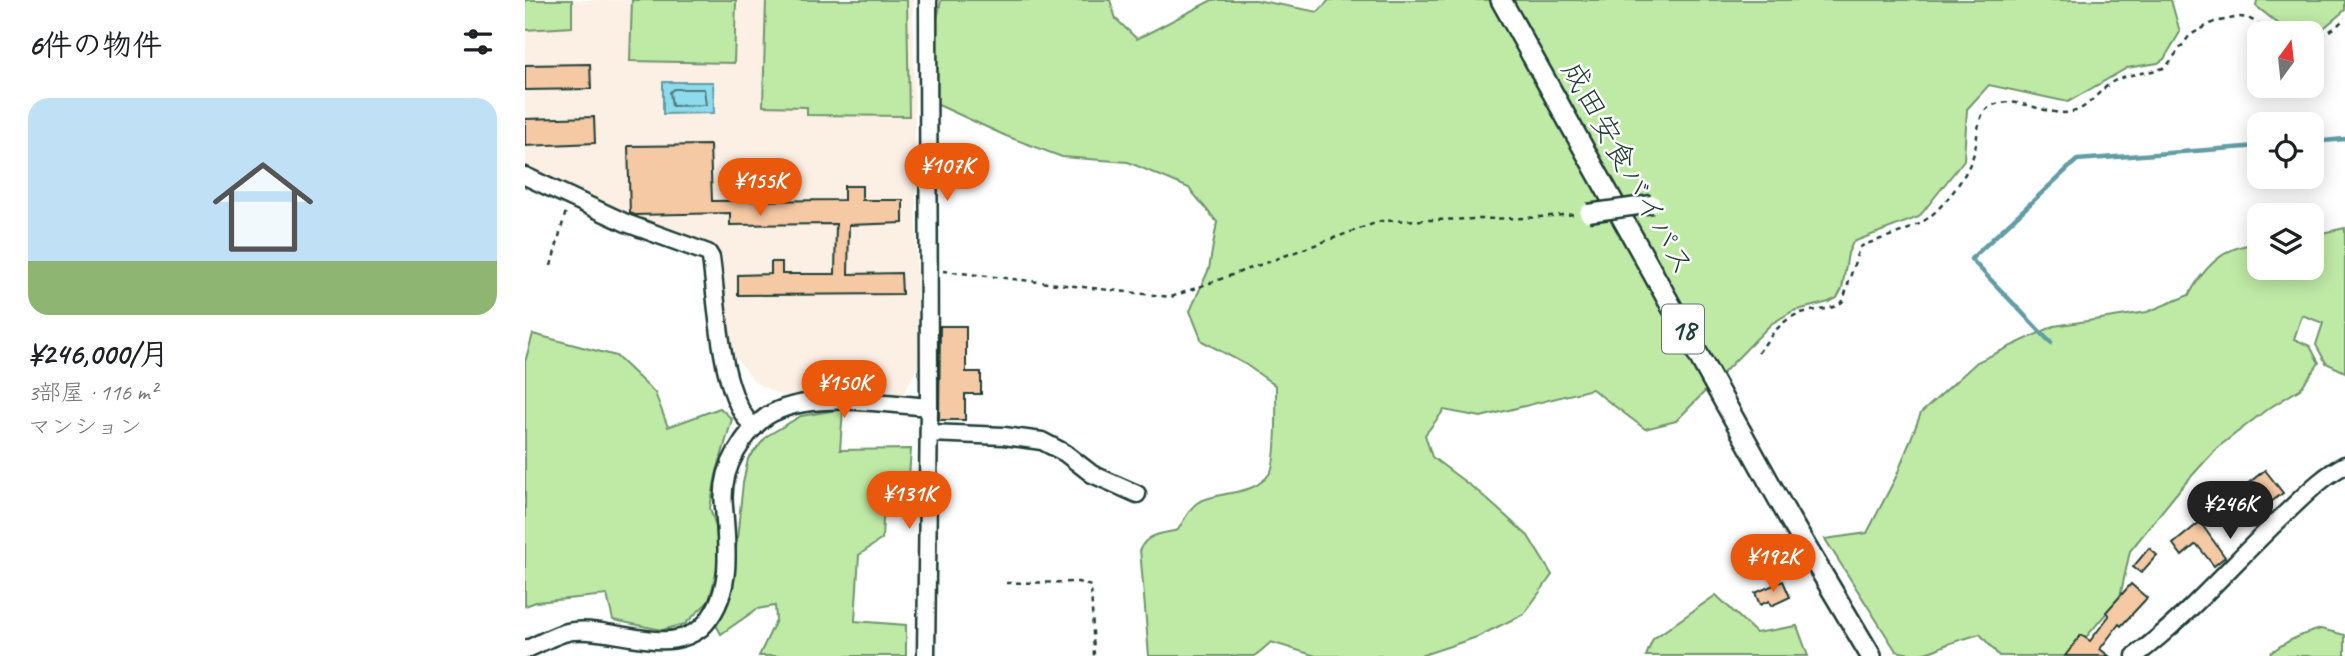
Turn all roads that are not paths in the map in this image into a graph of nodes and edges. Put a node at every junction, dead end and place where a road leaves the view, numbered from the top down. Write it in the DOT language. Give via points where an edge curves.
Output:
graph roads {
  1 [pos="928,0"];
  2 [pos="1501,0"];
  3 [pos="525,176"];
  4 [pos="1652,204"];
  5 [pos="1588,214"];
  6 [pos="929,407"];
  7 [pos="754,428"];
  8 [pos="929,433"];
  9 [pos="2345,465"];
  10 [pos="1137,494"];
  11 [pos="525,650"];
  12 [pos="926,656"];
  13 [pos="1871,656"];
  14 [pos="2135,656"];
  1 -- 6 [label="street"];
  2 -- 13 [label="main road, 成田安食バイパス / 18"];
  3 -- 7 [label="street" via="626,223 708,253 730,391"];
  4 -- 5 [label="street, bridge"];
  6 -- 7 [label="street" via="813,403 784,408"];
  6 -- 8 [label="street"];
  7 -- 11 [label="street" via="726,475 722,596 700,629 665,643 570,631"];
  8 -- 10 [label="street" via="1042,441 1091,474"];
  8 -- 12 [label="street"];
  9 -- 14 [label="street" via="2313,488 2162,636"];
}
